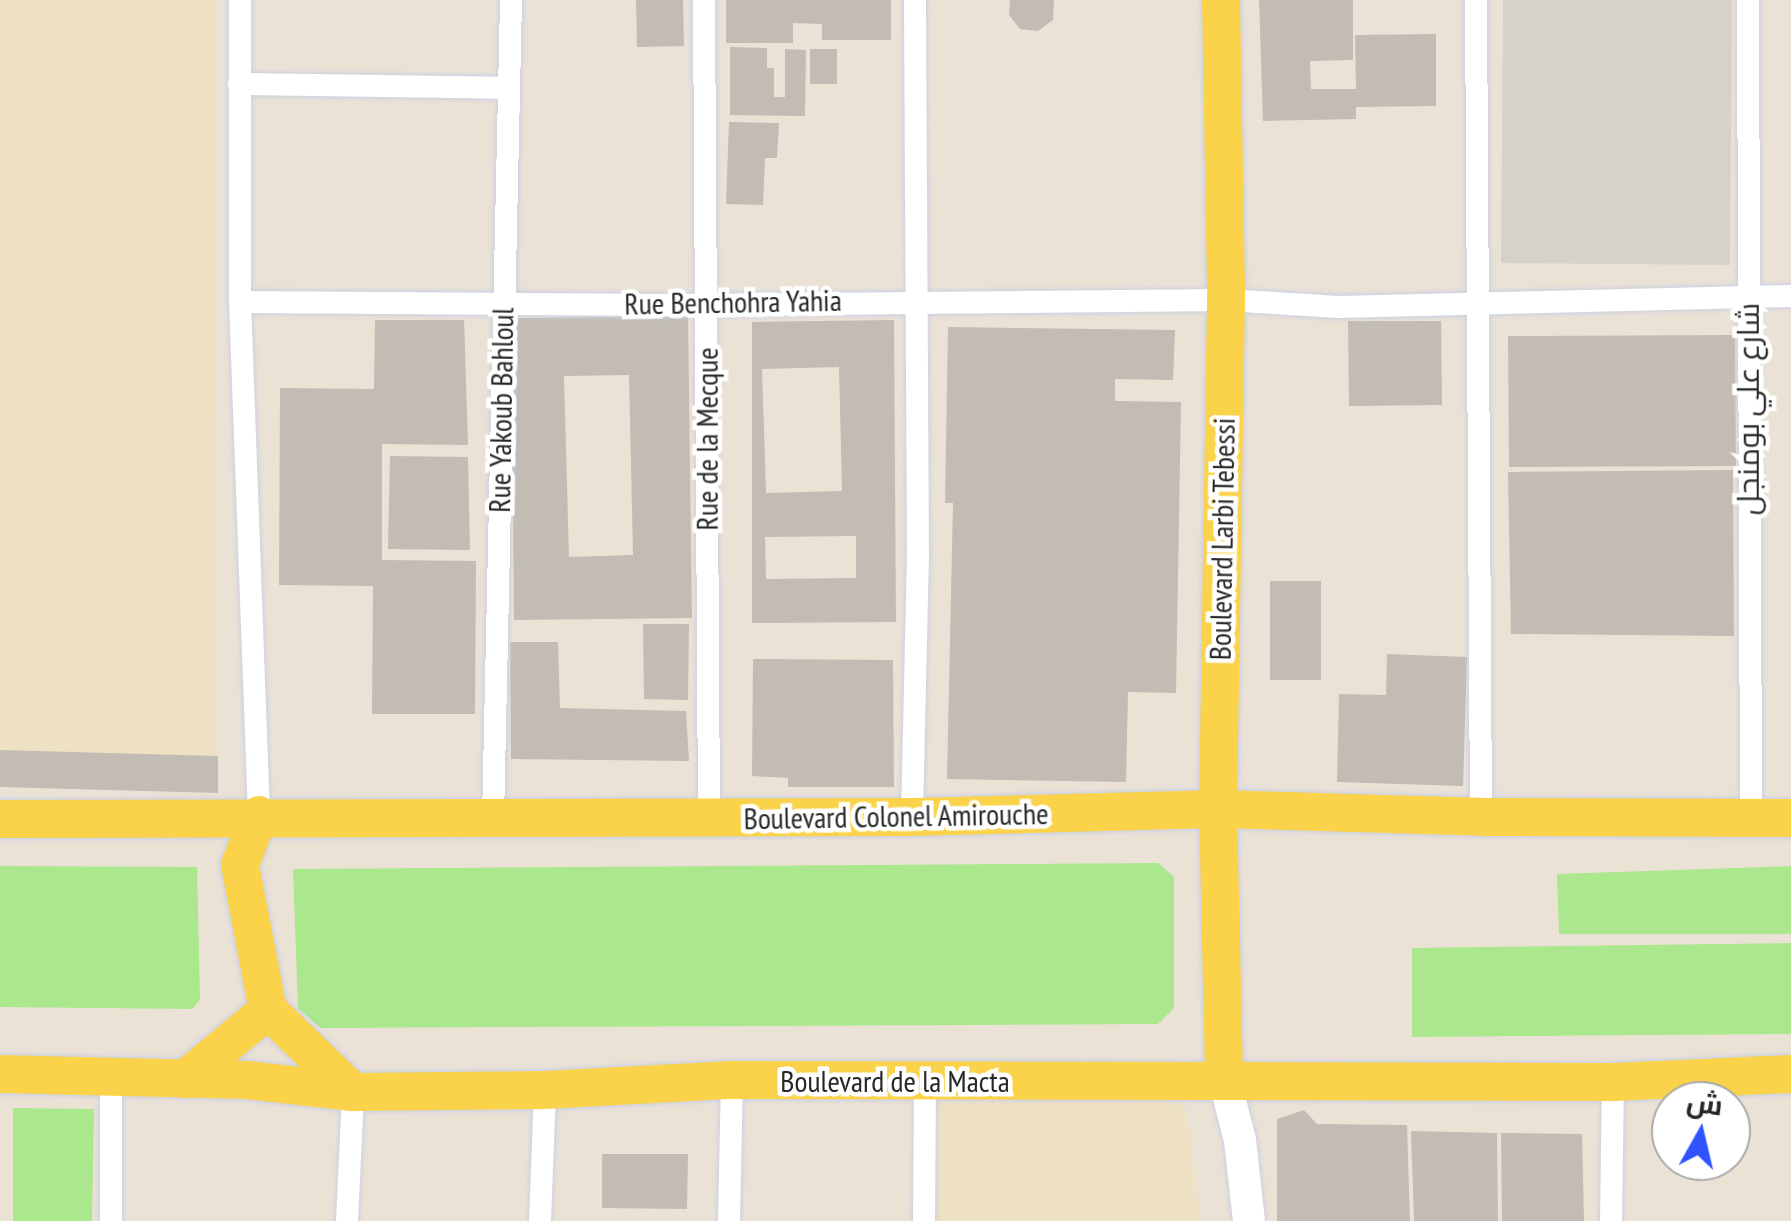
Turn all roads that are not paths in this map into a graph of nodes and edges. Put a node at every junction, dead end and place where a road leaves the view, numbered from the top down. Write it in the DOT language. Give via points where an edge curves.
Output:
graph roads {
  1 [pos="240,0"];
  2 [pos="510,0"];
  3 [pos="704,0"];
  4 [pos="915,0"];
  5 [pos="1221,0"];
  6 [pos="1476,0"];
  7 [pos="1748,0"];
  8 [pos="240,84"];
  9 [pos="508,88"];
  10 [pos="1747,296"];
  11 [pos="1791,296"];
  12 [pos="917,299"];
  13 [pos="1226,300"];
  14 [pos="240,302"];
  15 [pos="504,303"];
  16 [pos="707,305"];
  17 [pos="1478,306"];
  18 [pos="1218,809"];
  19 [pos="259,815"];
  20 [pos="912,817"];
  21 [pos="1480,817"];
  22 [pos="709,818"];
  23 [pos="1752,818"];
  24 [pos="1791,818"];
  25 [pos="0,819"];
  26 [pos="492,819"];
  27 [pos="268,1010"];
  28 [pos="0,1074"];
  29 [pos="1791,1074"];
  30 [pos="111,1077"];
  31 [pos="1224,1078"];
  32 [pos="185,1079"];
  33 [pos="732,1080"];
  34 [pos="1613,1082"];
  35 [pos="925,1083"];
  36 [pos="545,1090"];
  37 [pos="353,1092"];
  38 [pos="111,1221"];
  39 [pos="347,1221"];
  40 [pos="540,1221"];
  41 [pos="729,1221"];
  42 [pos="924,1221"];
  43 [pos="1248,1221"];
  44 [pos="1611,1221"];
  1 -- 8 [label="street"];
  2 -- 9 [label="street, Rue Yakoub Bahloul"];
  3 -- 16 [label="street, Rue de la Mecque"];
  4 -- 12 [label="street"];
  5 -- 13 [label="main road, Boulevard Larbi Tebessi"];
  6 -- 17 [label="street"];
  7 -- 10 [label="street, شارع علي بومنجل"];
  8 -- 9 [label="street"];
  8 -- 14 [label="street"];
  9 -- 15 [label="street, Rue Yakoub Bahloul"];
  10 -- 11 [label="street, Rue Benchohra Yahia"];
  10 -- 17 [label="street, Rue Benchohra Yahia"];
  10 -- 23 [label="street, شارع علي بومنجل"];
  12 -- 13 [label="street, Rue Benchohra Yahia"];
  12 -- 16 [label="street, Rue Benchohra Yahia"];
  12 -- 20 [label="street"];
  13 -- 17 [label="street, Rue Benchohra Yahia"];
  13 -- 18 [label="main road, Boulevard Larbi Tebessi"];
  14 -- 15 [label="street, Rue Benchohra Yahia"];
  14 -- 19 [label="street"];
  15 -- 16 [label="street, Rue Benchohra Yahia"];
  15 -- 26 [label="street, Rue Yakoub Bahloul"];
  16 -- 22 [label="street, Rue de la Mecque"];
  17 -- 21 [label="street"];
  18 -- 20 [label="main road, Boulevard Colonel Amirouche"];
  18 -- 21 [label="main road, Boulevard Colonel Amirouche"];
  18 -- 31 [label="main road, Boulevard Larbi Tebessi"];
  19 -- 25 [label="main road, Boulevard Colonel Amirouche"];
  19 -- 26 [label="main road, Boulevard Colonel Amirouche"];
  19 -- 27 [label="main road" via="240,865"];
  20 -- 22 [label="main road, Boulevard Colonel Amirouche"];
  21 -- 23 [label="main road, Boulevard Colonel Amirouche"];
  22 -- 26 [label="main road, Boulevard Colonel Amirouche"];
  23 -- 24 [label="main road, Boulevard Colonel Amirouche"];
  27 -- 32 [label="main road"];
  27 -- 37 [label="main road"];
  28 -- 30 [label="main road, Boulevard de la Macta"];
  29 -- 34 [label="main road, Boulevard de la Macta"];
  30 -- 32 [label="main road, Boulevard de la Macta"];
  30 -- 38 [label="street"];
  31 -- 34 [label="main road, Boulevard de la Macta"];
  31 -- 35 [label="main road, Boulevard de la Macta"];
  31 -- 43 [label="main road" via="1240,1140"];
  32 -- 37 [label="main road, Boulevard de la Macta"];
  33 -- 35 [label="main road, Boulevard de la Macta"];
  33 -- 36 [label="main road, Boulevard de la Macta"];
  33 -- 41 [label="street"];
  34 -- 44 [label="street"];
  35 -- 42 [label="street"];
  36 -- 37 [label="main road, Boulevard de la Macta"];
  36 -- 40 [label="street"];
  37 -- 39 [label="street"];
}
